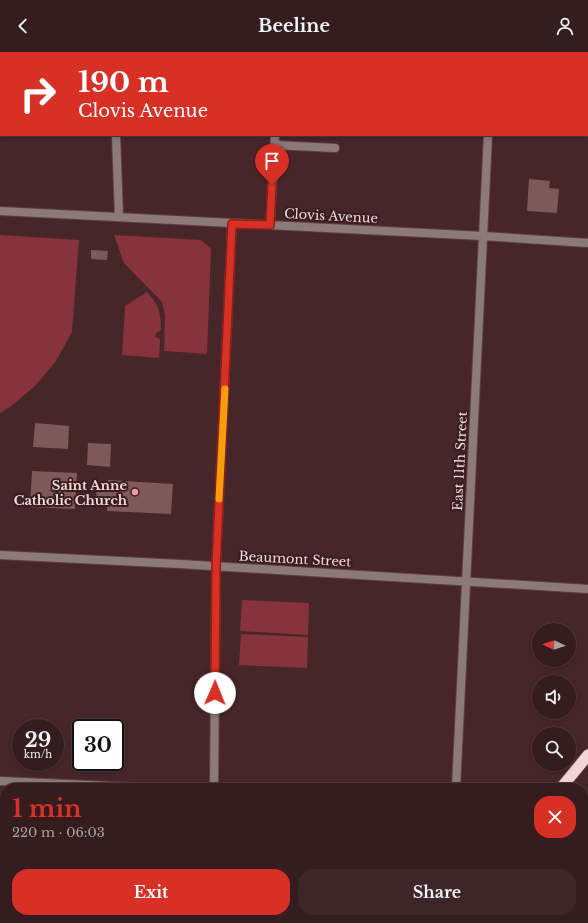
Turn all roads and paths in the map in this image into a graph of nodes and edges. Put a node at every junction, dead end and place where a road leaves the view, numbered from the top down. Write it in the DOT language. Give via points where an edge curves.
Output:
graph roads {
  1 [pos="116,136"];
  2 [pos="275,136"];
  3 [pos="488,136"];
  4 [pos="275,145"];
  5 [pos="335,148"];
  6 [pos="0,211"];
  7 [pos="119,218"];
  8 [pos="232,224"];
  9 [pos="270,225"];
  10 [pos="483,236"];
  11 [pos="588,243"];
  12 [pos="0,555"];
  13 [pos="216,567"];
  14 [pos="466,581"];
  15 [pos="588,589"];
  16 [pos="588,755"];
  17 [pos="0,781"];
  18 [pos="44,783"];
  19 [pos="214,783"];
  20 [pos="456,783"];
  21 [pos="565,783"];
  1 -- 7 [label="street"];
  2 -- 4 [label="street"];
  3 -- 10 [label="street, East 11th Street"];
  4 -- 5 [label="street"];
  4 -- 9 [label="street"];
  6 -- 7 [label="street, Clovis Avenue"];
  7 -- 8 [label="street, Clovis Avenue"];
  8 -- 9 [label="street, Clovis Avenue"];
  8 -- 13 [label="street"];
  9 -- 10 [label="street, Clovis Avenue"];
  10 -- 11 [label="street, Clovis Avenue"];
  10 -- 14 [label="street, East 11th Street"];
  12 -- 13 [label="street, Beaumont Street"];
  13 -- 14 [label="street, Beaumont Street"];
  13 -- 19 [label="street"];
  14 -- 15 [label="street, Beaumont Street"];
  14 -- 20 [label="street, East 11th Street"];
  16 -- 21 [label="highway"];
  17 -- 18 [label="street"];
}
